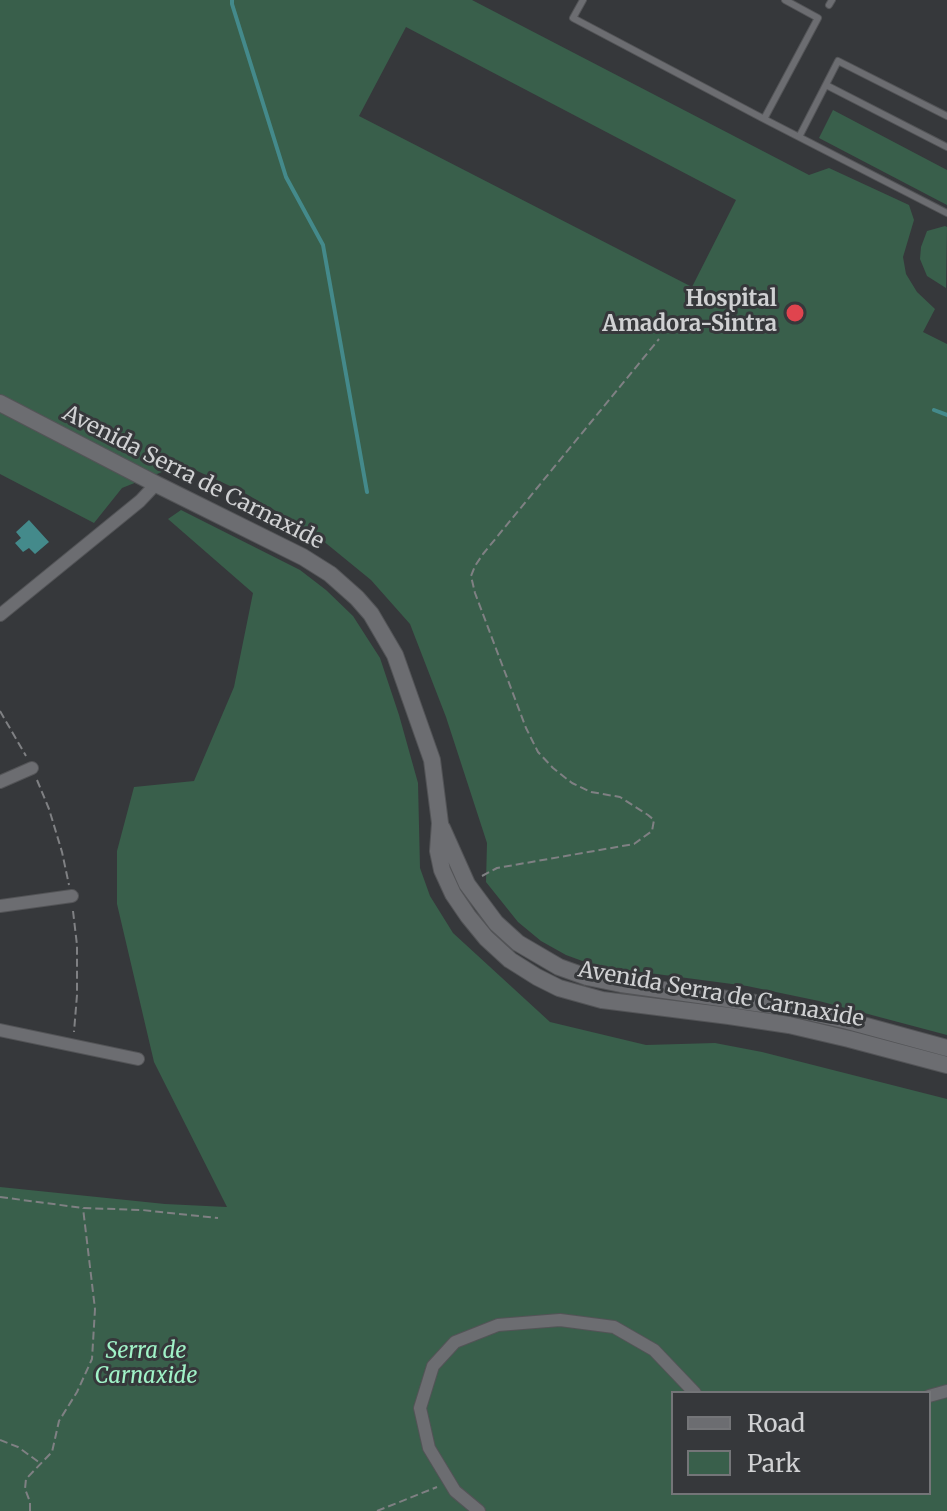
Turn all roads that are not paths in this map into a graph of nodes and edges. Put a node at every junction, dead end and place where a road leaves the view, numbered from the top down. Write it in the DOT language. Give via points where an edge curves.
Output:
graph roads {
  1 [pos="583,0"];
  2 [pos="785,0"];
  3 [pos="826,85"];
  4 [pos="947,116"];
  5 [pos="764,119"];
  6 [pos="799,137"];
  7 [pos="947,147"];
  8 [pos="947,213"];
  9 [pos="0,403"];
  10 [pos="156,484"];
  11 [pos="0,615"];
  12 [pos="32,768"];
  13 [pos="0,782"];
  14 [pos="440,823"];
  15 [pos="72,896"];
  16 [pos="0,906"];
  17 [pos="0,1030"];
  18 [pos="947,1048"];
  19 [pos="138,1059"];
  20 [pos="947,1065"];
  21 [pos="693,1391"];
  22 [pos="479,1511"];
  1 -- 5 [label="lane" via="573,18"];
  2 -- 5 [label="lane" via="818,18"];
  3 -- 4 [label="lane" via="838,61"];
  3 -- 6 [label="lane"];
  3 -- 7 [label="lane"];
  5 -- 6 [label="lane"];
  6 -- 8 [label="lane"];
  9 -- 10 [label="street, Avenida Serra de Carnaxide"];
  10 -- 11 [label="street"];
  10 -- 14 [label="street, Avenida Serra de Carnaxide" via="303,557 330,574 371,614 395,655 432,760"];
  12 -- 13 [label="street"];
  14 -- 18 [label="street, Avenida Serra de Carnaxide" via="467,884 496,923 543,959 621,984 791,1008"];
  14 -- 20 [label="street, Avenida Serra de Carnaxide" via="442,870 468,916 510,960 559,988 602,1000 789,1025"];
  15 -- 16 [label="street"];
  17 -- 19 [label="street"];
  21 -- 22 [label="street" via="654,1350 614,1327 560,1320 498,1325 455,1342 433,1366 420,1408 429,1448 455,1491"];
}
